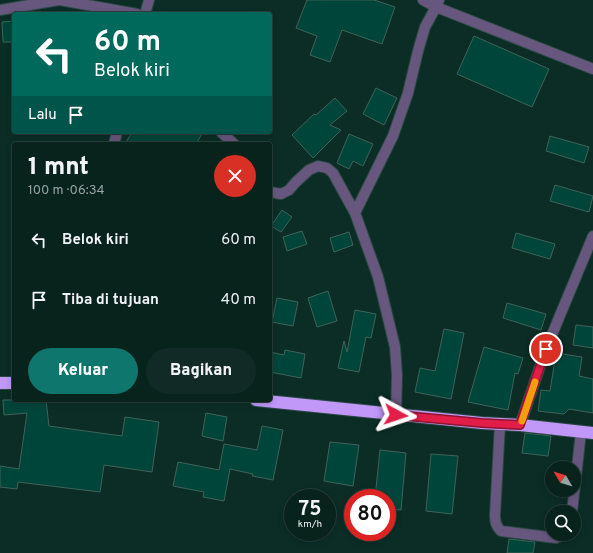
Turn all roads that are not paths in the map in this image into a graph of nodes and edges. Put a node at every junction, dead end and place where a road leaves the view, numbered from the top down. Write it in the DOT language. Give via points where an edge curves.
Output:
graph roads {
  1 [pos="59,0"];
  2 [pos="149,0"];
  3 [pos="422,0"];
  4 [pos="438,4"];
  5 [pos="0,10"];
  6 [pos="126,12"];
  7 [pos="146,12"];
  8 [pos="593,69"];
  9 [pos="223,134"];
  10 [pos="232,142"];
  11 [pos="272,192"];
  12 [pos="355,213"];
  13 [pos="593,236"];
  14 [pos="0,383"];
  15 [pos="12,383"];
  16 [pos="272,402"];
  17 [pos="396,415"];
  18 [pos="500,424"];
  19 [pos="520,425"];
  20 [pos="587,433"];
  21 [pos="573,505"];
  22 [pos="545,537"];
  1 -- 5 [label="street"];
  1 -- 6 [label="street"];
  2 -- 7 [label="street"];
  3 -- 4 [label="street"];
  4 -- 8 [label="street"];
  4 -- 12 [label="street" via="426,27 393,136"];
  9 -- 10 [label="street"];
  11 -- 12 [label="street" via="281,194 289,190 309,170 318,166 327,168 333,173"];
  12 -- 17 [label="street" via="378,277 395,347"];
  13 -- 19 [label="street" via="546,349"];
  14 -- 15 [label="highway"];
  16 -- 17 [label="highway"];
  17 -- 18 [label="highway"];
  18 -- 19 [label="highway"];
  18 -- 22 [label="street" via="495,522 501,531"];
  19 -- 20 [label="highway"];
  20 -- 21 [label="street"];
}
